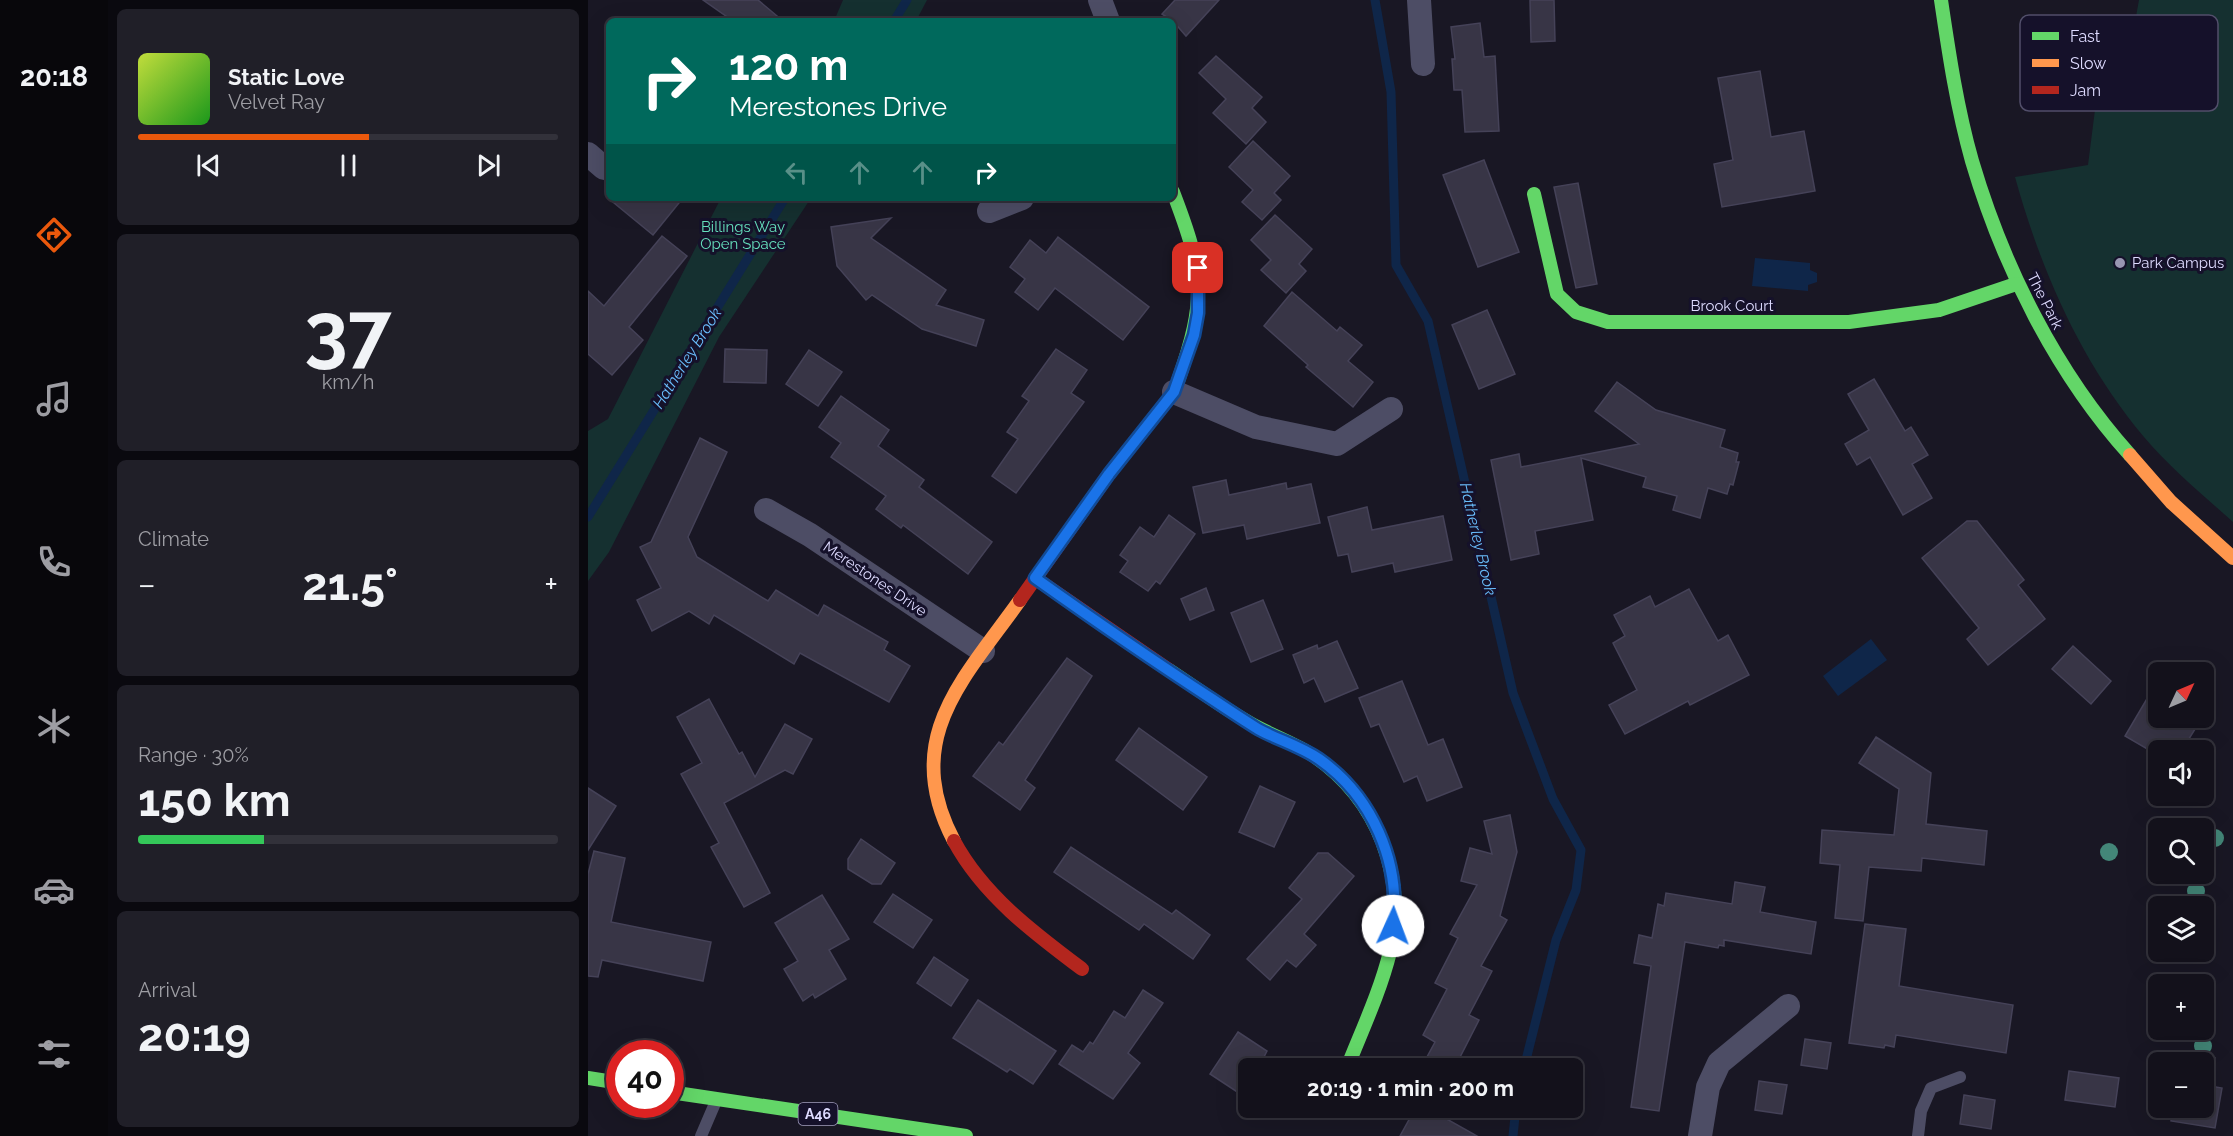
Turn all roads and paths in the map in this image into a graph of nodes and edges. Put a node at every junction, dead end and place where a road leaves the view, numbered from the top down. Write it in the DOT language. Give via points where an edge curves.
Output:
graph roads {
  1 [pos="1100,0"];
  2 [pos="1419,0"];
  3 [pos="1941,0"];
  4 [pos="1107,18"];
  5 [pos="1423,64"];
  6 [pos="1534,194"];
  7 [pos="1176,200"];
  8 [pos="1014,201"];
  9 [pos="989,211"];
  10 [pos="2016,284"];
  11 [pos="1174,392"];
  12 [pos="1391,409"];
  13 [pos="766,510"];
  14 [pos="2233,558"];
  15 [pos="1035,578"];
  16 [pos="983,651"];
  17 [pos="1082,969"];
  18 [pos="1788,1006"];
  19 [pos="1351,1058"];
  20 [pos="1960,1077"];
  21 [pos="588,1078"];
  22 [pos="606,1081"];
  23 [pos="684,1094"];
  24 [pos="717,1099"];
  25 [pos="842,1127"];
  26 [pos="700,1136"];
  27 [pos="966,1136"];
  28 [pos="1700,1136"];
  29 [pos="1918,1136"];
  1 -- 4 [label="street"];
  2 -- 5 [label="street"];
  3 -- 10 [label="street, The Park" via="1969,149"];
  6 -- 10 [label="street, Brook Court" via="1557,294 1566,308 1599,321 1850,322 1939,310"];
  7 -- 11 [label="street" via="1193,246 1200,290 1194,335"];
  8 -- 9 [label="street"];
  10 -- 14 [label="street, The Park" via="2063,367 2123,448 2174,504"];
  11 -- 12 [label="street" via="1256,427 1337,444"];
  11 -- 15 [label="street"];
  13 -- 16 [label="street, Merestones Drive" via="810,535"];
  15 -- 16 [label="street"];
  15 -- 19 [label="street" via="1260,730 1320,760 1351,789 1371,816 1390,863 1395,913 1386,963"];
  16 -- 17 [label="street" via="940,719 932,758 935,800 952,841 985,884 1030,929"];
  18 -- 28 [label="street" via="1719,1063 1708,1087"];
  20 -- 29 [label="lane" via="1931,1088 1921,1111"];
  21 -- 22 [label="street"];
  23 -- 24 [label="street, A46"];
  24 -- 25 [label="street, A46"];
  24 -- 26 [label="lane"];
  25 -- 27 [label="street, A46"];
}
